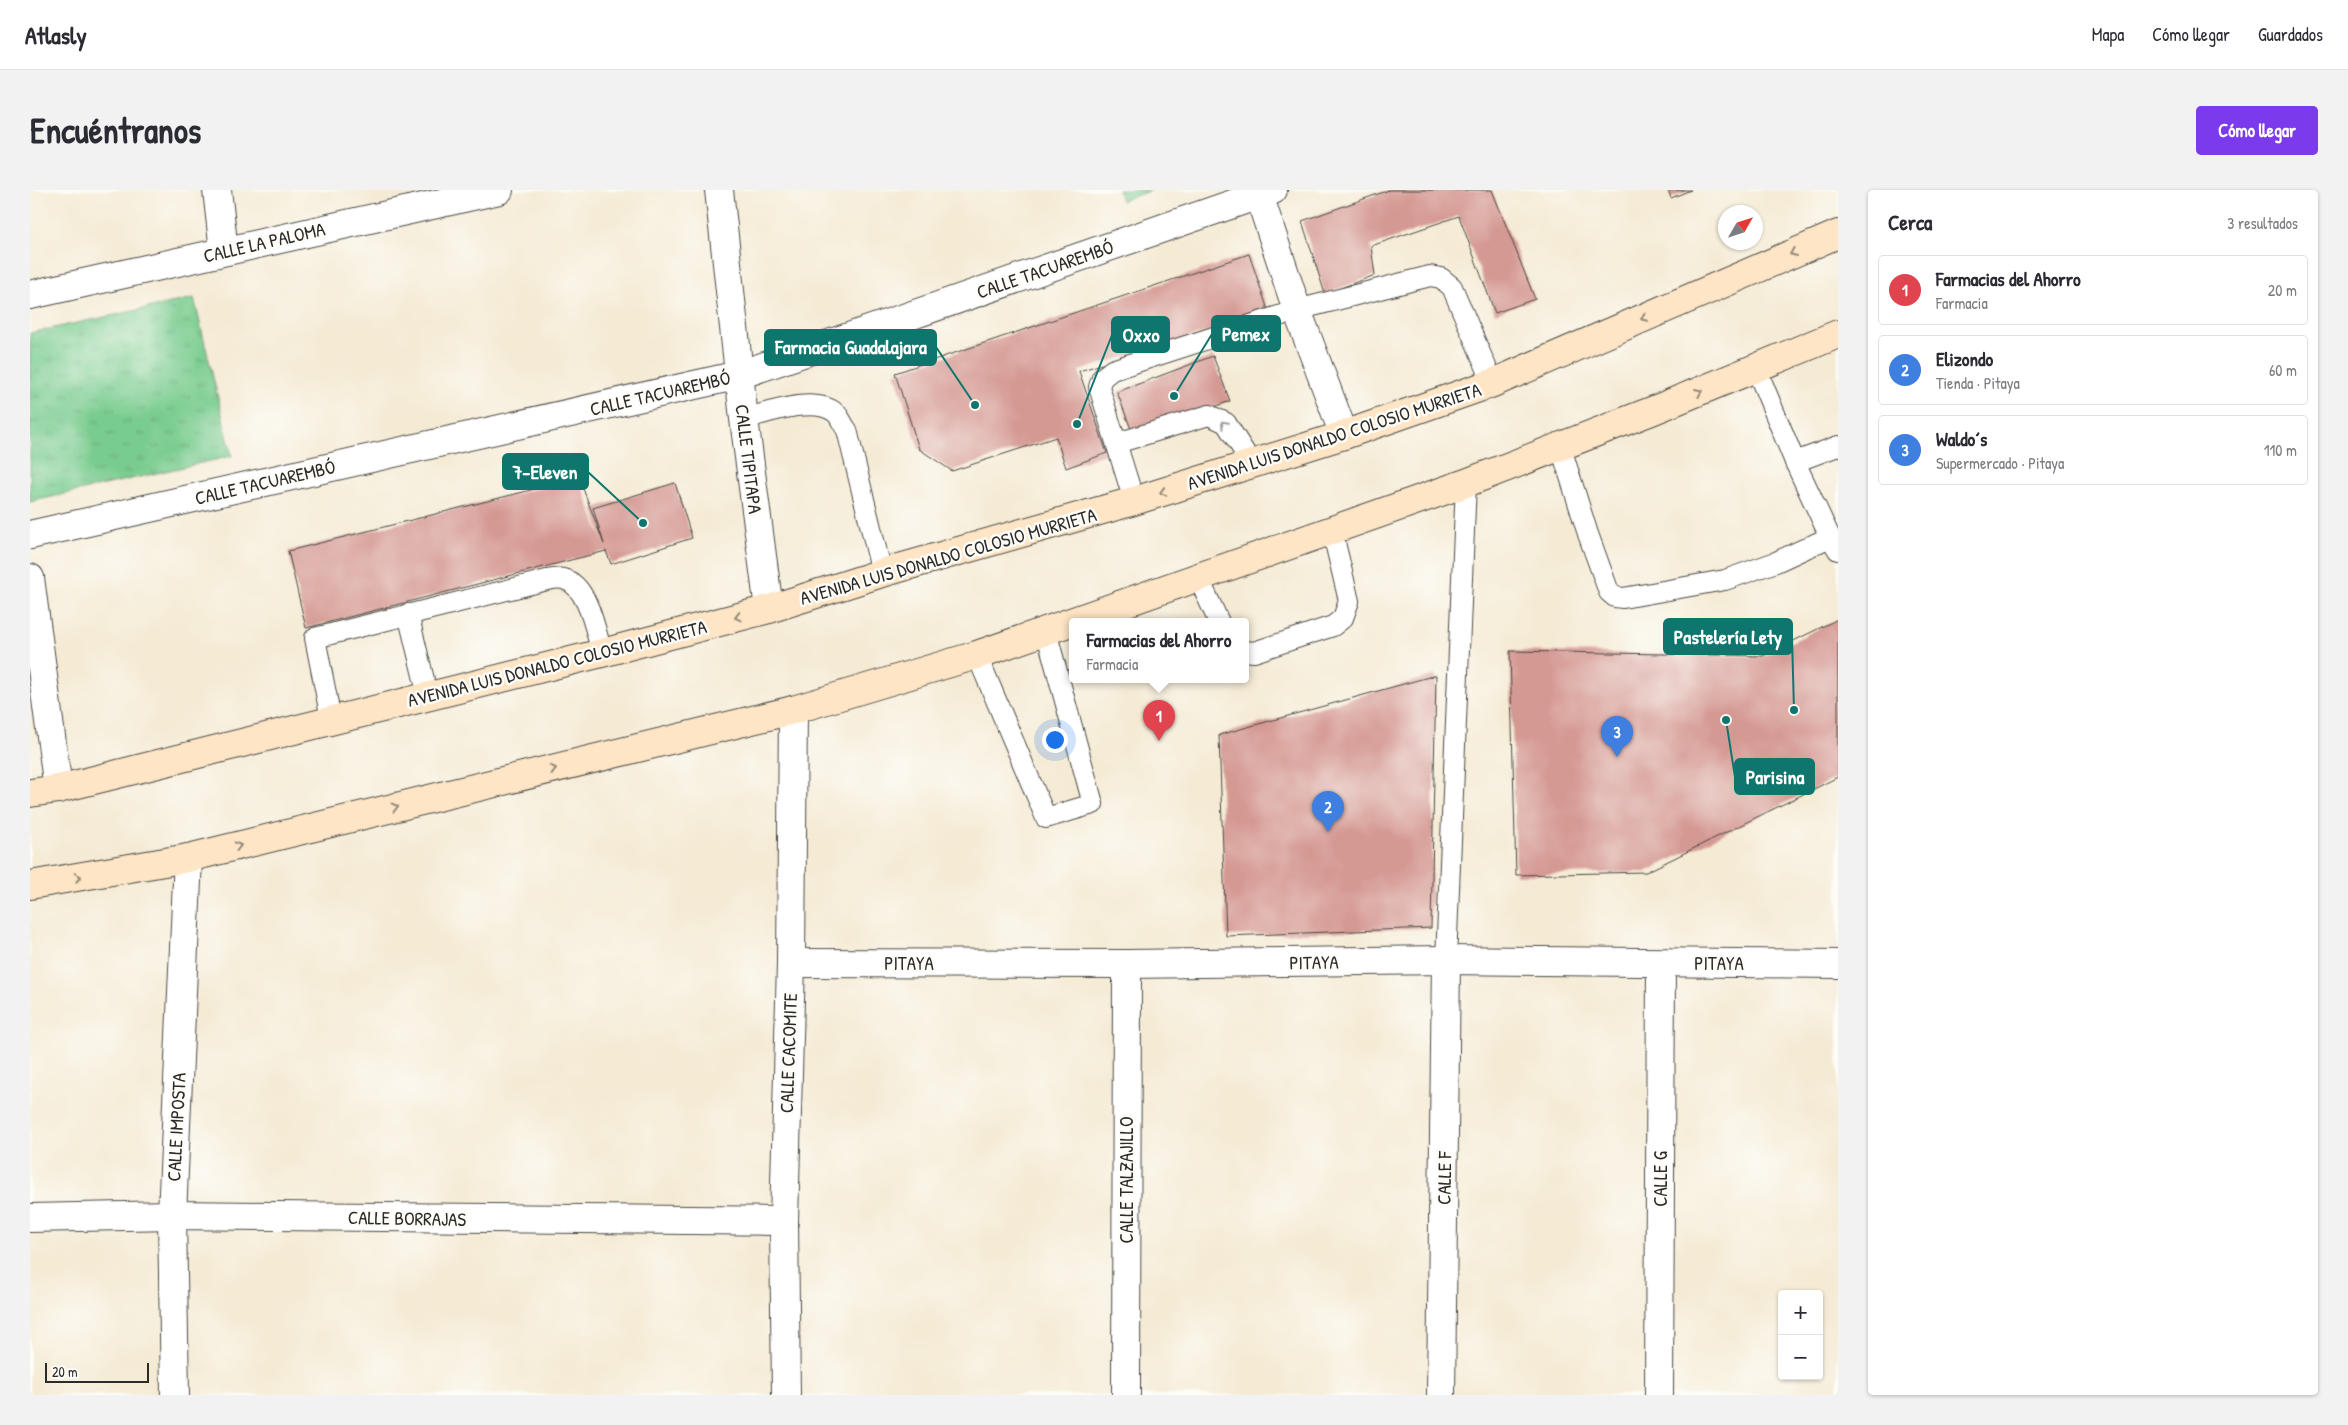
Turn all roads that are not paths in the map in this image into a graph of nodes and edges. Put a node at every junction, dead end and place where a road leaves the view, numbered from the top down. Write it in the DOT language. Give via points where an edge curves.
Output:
graph roads {
  1 [pos="217,190"];
  2 [pos="499,190"];
  3 [pos="719,190"];
  4 [pos="1266,193"];
  5 [pos="1838,234"];
  6 [pos="224,251"];
  7 [pos="30,295"];
  8 [pos="1297,310"];
  9 [pos="1838,334"];
  10 [pos="1756,368"];
  11 [pos="739,375"];
  12 [pos="1493,383"];
  13 [pos="744,419"];
  14 [pos="1344,435"];
  15 [pos="1117,443"];
  16 [pos="1838,446"];
  17 [pos="1561,448"];
  18 [pos="1795,462"];
  19 [pos="1252,464"];
  20 [pos="1466,484"];
  21 [pos="1134,501"];
  22 [pos="1332,530"];
  23 [pos="30,534"];
  24 [pos="1834,544"];
  25 [pos="882,573"];
  26 [pos="30,578"];
  27 [pos="1198,578"];
  28 [pos="769,609"];
  29 [pos="408,614"];
  30 [pos="1083,618"];
  31 [pos="1217,618"];
  32 [pos="1069,623"];
  33 [pos="1046,631"];
  34 [pos="1249,651"];
  35 [pos="602,653"];
  36 [pos="977,655"];
  37 [pos="428,696"];
  38 [pos="793,710"];
  39 [pos="331,719"];
  40 [pos="58,789"];
  41 [pos="30,793"];
  42 [pos="188,858"];
  43 [pos="30,885"];
  44 [pos="1446,960"];
  45 [pos="791,963"];
  46 [pos="1662,963"];
  47 [pos="1127,964"];
  48 [pos="1838,964"];
  49 [pos="172,1215"];
  50 [pos="30,1218"];
  51 [pos="784,1221"];
  52 [pos="175,1395"];
  53 [pos="786,1395"];
  54 [pos="1126,1395"];
  55 [pos="1441,1395"];
  56 [pos="1659,1395"];
  1 -- 6 [label="street"];
  2 -- 6 [label="street, CALLE LA PALOMA"];
  3 -- 11 [label="street, CALLE TIPITAPA"];
  4 -- 8 [label="street"];
  4 -- 11 [label="street, CALLE TACUAREMBÓ"];
  5 -- 12 [label="main road, AVENIDA LUIS DONALDO COLOSIO MURRIETA, one-way"];
  6 -- 7 [label="street, CALLE LA PALOMA"];
  8 -- 12 [label="lane" via="1430,276 1441,278 1452,286"];
  8 -- 14 [label="street"];
  8 -- 15 [label="lane" via="1106,374 1099,388"];
  9 -- 10 [label="main road"];
  17 -- 10 [label="main road, one-way"];
  10 -- 18 [label="lane"];
  11 -- 13 [label="street, CALLE TIPITAPA"];
  11 -- 23 [label="street, CALLE TACUAREMBÓ"];
  12 -- 14 [label="main road, AVENIDA LUIS DONALDO COLOSIO MURRIETA"];
  13 -- 25 [label="lane" via="800,406 820,405 836,413 847,430"];
  13 -- 28 [label="street, CALLE TIPITAPA"];
  14 -- 19 [label="main road, AVENIDA LUIS DONALDO COLOSIO MURRIETA"];
  19 -- 15 [label="lane, one-way" via="1226,423 1209,416"];
  15 -- 21 [label="lane"];
  16 -- 18 [label="lane"];
  17 -- 20 [label="main road"];
  17 -- 24 [label="lane" via="1609,592 1615,597 1725,580"];
  18 -- 24 [label="lane"];
  19 -- 21 [label="main road, AVENIDA LUIS DONALDO COLOSIO MURRIETA, one-way"];
  20 -- 22 [label="main road"];
  20 -- 44 [label="lane"];
  21 -- 25 [label="main road, AVENIDA LUIS DONALDO COLOSIO MURRIETA"];
  22 -- 27 [label="main road"];
  22 -- 34 [label="lane" via="1349,601 1343,618 1333,626"];
  25 -- 28 [label="main road, AVENIDA LUIS DONALDO COLOSIO MURRIETA"];
  26 -- 40 [label="street"];
  27 -- 30 [label="main road"];
  27 -- 31 [label="lane"];
  28 -- 35 [label="main road, AVENIDA LUIS DONALDO COLOSIO MURRIETA, one-way"];
  29 -- 35 [label="lane" via="547,580 564,579 578,589 587,603"];
  29 -- 37 [label="lane"];
  29 -- 39 [label="lane" via="315,638"];
  32 -- 33 [label="main road"];
  33 -- 36 [label="main road"];
  33 -- 36 [label="lane" via="1093,804 1046,818"];
  35 -- 37 [label="main road, AVENIDA LUIS DONALDO COLOSIO MURRIETA"];
  36 -- 38 [label="main road"];
  37 -- 39 [label="main road, AVENIDA LUIS DONALDO COLOSIO MURRIETA"];
  42 -- 38 [label="main road, one-way"];
  38 -- 45 [label="street, CALLE CACOMITE"];
  39 -- 40 [label="main road, AVENIDA LUIS DONALDO COLOSIO MURRIETA"];
  40 -- 41 [label="main road, AVENIDA LUIS DONALDO COLOSIO MURRIETA"];
  43 -- 42 [label="main road, one-way"];
  42 -- 49 [label="street, CALLE IMPOSTA"];
  44 -- 46 [label="street, PITAYA"];
  44 -- 47 [label="street, PITAYA"];
  44 -- 55 [label="street, CALLE F"];
  45 -- 47 [label="street, PITAYA"];
  45 -- 51 [label="street, CALLE CACOMITE"];
  46 -- 48 [label="street, PITAYA"];
  46 -- 56 [label="street, CALLE G"];
  47 -- 54 [label="street, CALLE TALZAJILLO"];
  49 -- 50 [label="street, CALLE BORRAJAS"];
  49 -- 51 [label="street, CALLE BORRAJAS"];
  49 -- 52 [label="street, CALLE IMPOSTA"];
  51 -- 53 [label="street, CALLE CACOMITE"];
}
